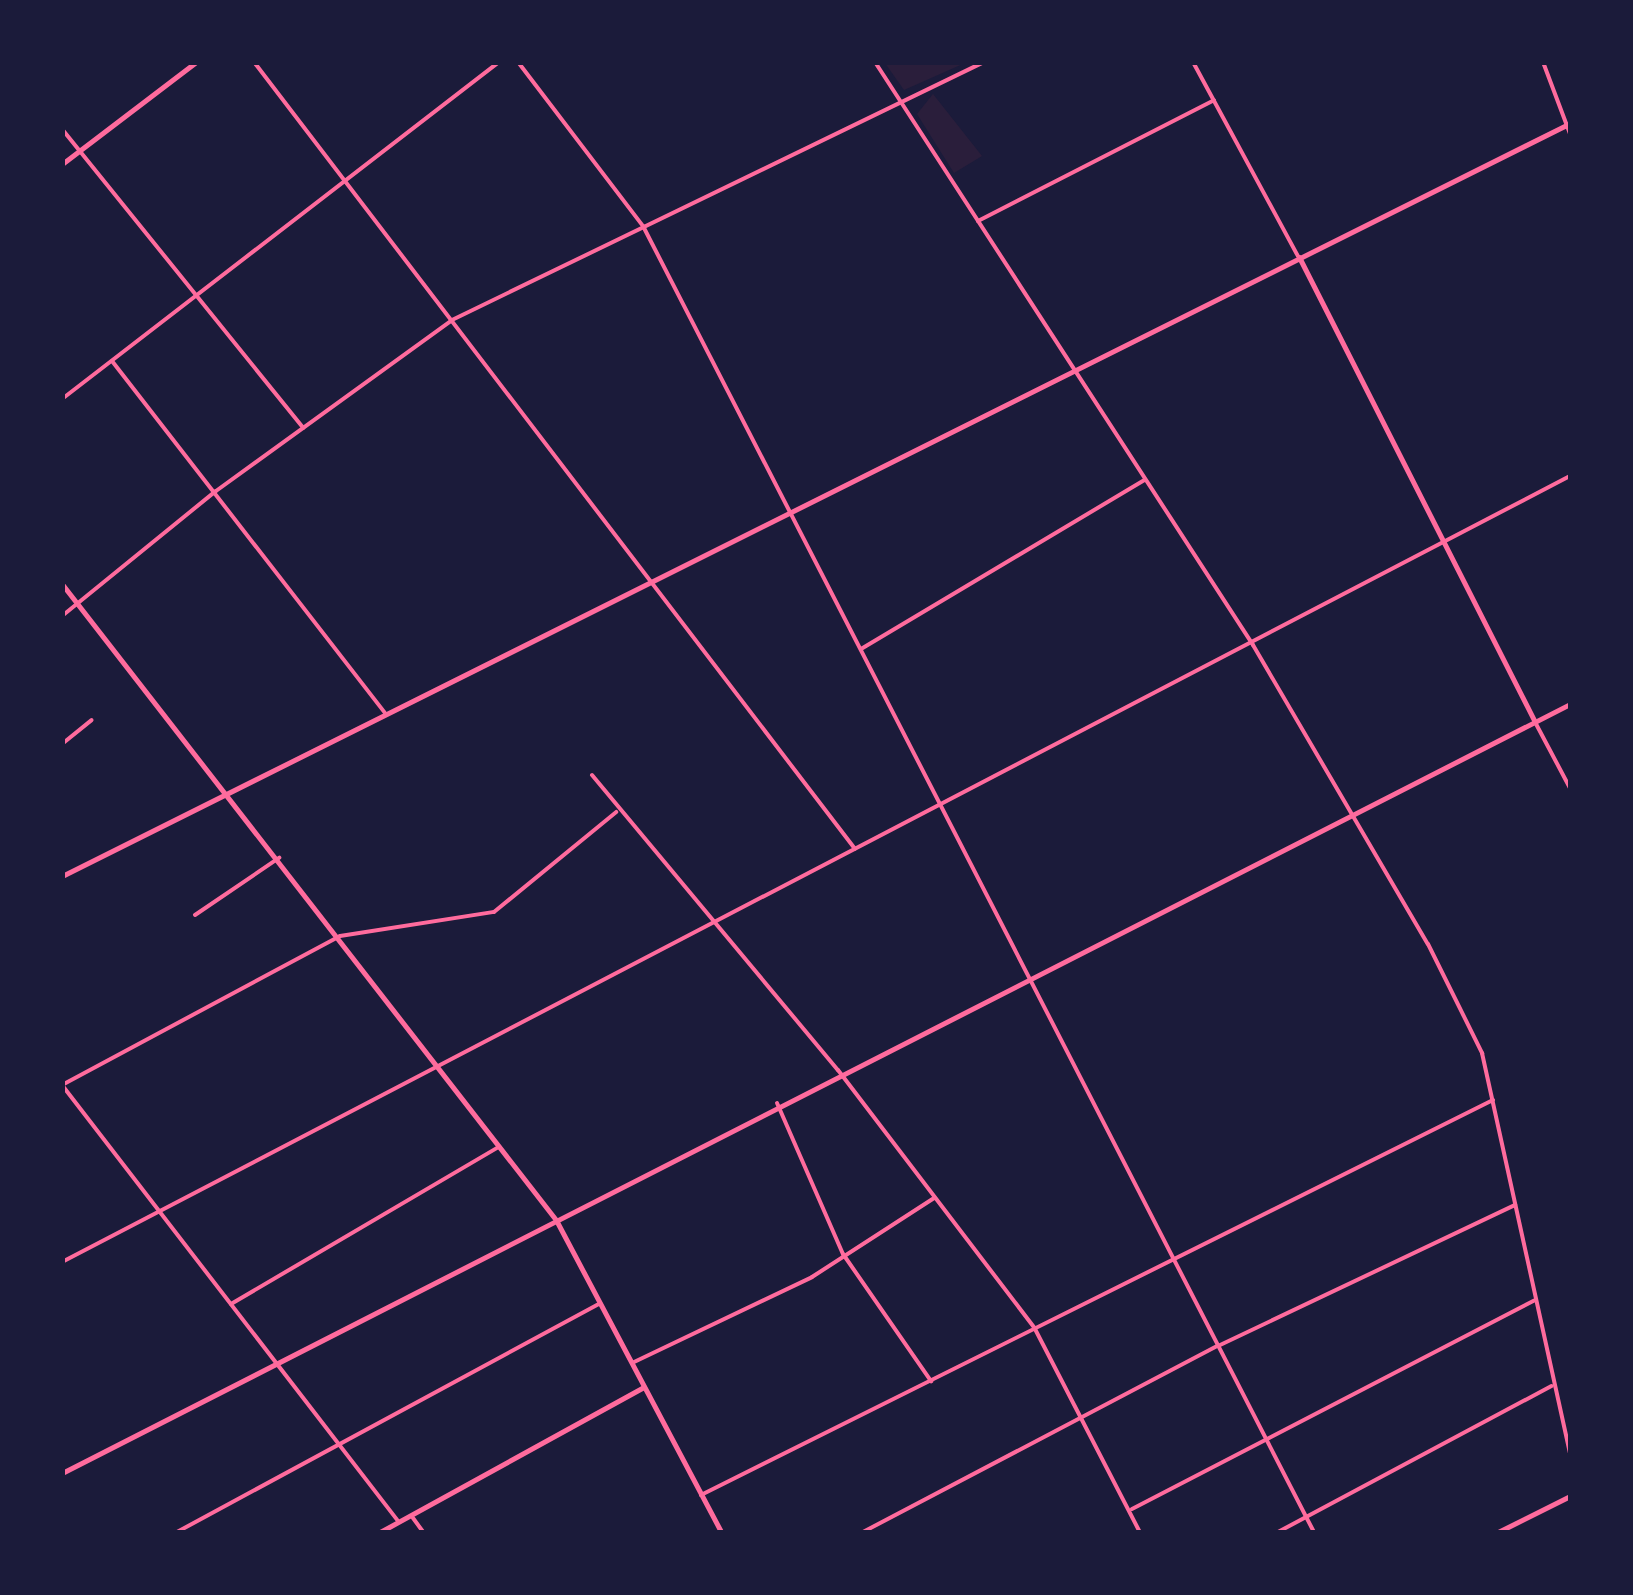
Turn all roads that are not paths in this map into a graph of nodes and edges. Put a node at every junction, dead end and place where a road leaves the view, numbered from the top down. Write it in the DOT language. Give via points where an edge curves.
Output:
graph roads {
  1 [pos="196,62"];
  2 [pos="254,62"];
  3 [pos="499,62"];
  4 [pos="518,62"];
  5 [pos="875,62"];
  6 [pos="984,62"];
  7 [pos="1194,62"];
  8 [pos="1543,62"];
  9 [pos="900,99"];
  10 [pos="1214,100"];
  11 [pos="1569,124"];
  12 [pos="62,129"];
  13 [pos="1570,134"];
  14 [pos="80,151"];
  15 [pos="62,164"];
  16 [pos="346,182"];
  17 [pos="978,221"];
  18 [pos="643,226"];
  19 [pos="1299,257"];
  20 [pos="200,290"];
  21 [pos="452,320"];
  22 [pos="111,360"];
  23 [pos="1071,368"];
  24 [pos="62,399"];
  25 [pos="304,428"];
  26 [pos="1570,476"];
  27 [pos="1145,480"];
  28 [pos="216,491"];
  29 [pos="790,510"];
  30 [pos="1445,541"];
  31 [pos="650,580"];
  32 [pos="62,584"];
  33 [pos="78,604"];
  34 [pos="62,616"];
  35 [pos="1252,645"];
  36 [pos="860,650"];
  37 [pos="1570,704"];
  38 [pos="385,713"];
  39 [pos="92,720"];
  40 [pos="1535,722"];
  41 [pos="62,744"];
  42 [pos="592,775"];
  43 [pos="1570,788"];
  44 [pos="226,794"];
  45 [pos="944,805"];
  46 [pos="1354,811"];
  47 [pos="616,812"];
  48 [pos="855,849"];
  49 [pos="279,858"];
  50 [pos="62,876"];
  51 [pos="195,914"];
  52 [pos="720,922"];
  53 [pos="340,936"];
  54 [pos="1030,973"];
  55 [pos="441,1066"];
  56 [pos="838,1070"];
  57 [pos="63,1085"];
  58 [pos="1493,1100"];
  59 [pos="777,1103"];
  60 [pos="501,1146"];
  61 [pos="934,1198"];
  62 [pos="1515,1205"];
  63 [pos="161,1209"];
  64 [pos="556,1220"];
  65 [pos="844,1254"];
  66 [pos="1173,1259"];
  67 [pos="62,1262"];
  68 [pos="1534,1301"];
  69 [pos="601,1302"];
  70 [pos="231,1304"];
  71 [pos="1035,1329"];
  72 [pos="1218,1346"];
  73 [pos="272,1363"];
  74 [pos="632,1364"];
  75 [pos="931,1381"];
  76 [pos="1551,1386"];
  77 [pos="644,1387"];
  78 [pos="1082,1420"];
  79 [pos="1268,1442"];
  80 [pos="334,1447"];
  81 [pos="1570,1452"];
  82 [pos="62,1473"];
  83 [pos="700,1496"];
  84 [pos="1570,1496"];
  85 [pos="1132,1509"];
  86 [pos="1306,1517"];
  87 [pos="413,1518"];
  88 [pos="399,1522"];
  89 [pos="176,1532"];
  90 [pos="380,1532"];
  91 [pos="424,1532"];
  92 [pos="721,1532"];
  93 [pos="862,1532"];
  94 [pos="1140,1532"];
  95 [pos="1278,1532"];
  96 [pos="1314,1532"];
  97 [pos="1498,1532"];
  1 -- 14 [label="street"];
  2 -- 16 [label="street"];
  3 -- 16 [label="street"];
  4 -- 18 [label="street"];
  5 -- 9 [label="street"];
  6 -- 9 [label="street"];
  7 -- 10 [label="street"];
  8 -- 11 [label="street"];
  9 -- 17 [label="street"];
  9 -- 18 [label="street"];
  10 -- 17 [label="street"];
  10 -- 19 [label="street"];
  11 -- 13 [label="street"];
  11 -- 19 [label="street"];
  12 -- 14 [label="street"];
  14 -- 15 [label="street"];
  14 -- 20 [label="street"];
  16 -- 20 [label="street"];
  16 -- 21 [label="street"];
  17 -- 23 [label="street"];
  18 -- 21 [label="street"];
  18 -- 29 [label="street"];
  19 -- 23 [label="street"];
  19 -- 30 [label="street"];
  20 -- 22 [label="street"];
  20 -- 25 [label="street"];
  21 -- 25 [label="street"];
  21 -- 31 [label="street"];
  22 -- 24 [label="street"];
  22 -- 28 [label="street"];
  23 -- 27 [label="street"];
  23 -- 29 [label="street"];
  25 -- 28 [label="street"];
  26 -- 30 [label="street"];
  27 -- 35 [label="street"];
  27 -- 36 [label="street"];
  28 -- 33 [label="street"];
  28 -- 38 [label="street"];
  29 -- 31 [label="street"];
  29 -- 36 [label="street"];
  30 -- 35 [label="street"];
  30 -- 40 [label="street"];
  31 -- 38 [label="street"];
  31 -- 48 [label="street"];
  32 -- 33 [label="street"];
  33 -- 34 [label="street"];
  33 -- 44 [label="street"];
  35 -- 45 [label="street"];
  35 -- 46 [label="street"];
  36 -- 45 [label="street"];
  37 -- 40 [label="street"];
  38 -- 44 [label="street"];
  39 -- 41 [label="street"];
  40 -- 43 [label="street"];
  40 -- 46 [label="street"];
  42 -- 47 [label="street"];
  44 -- 49 [label="street"];
  44 -- 50 [label="street"];
  45 -- 48 [label="street"];
  45 -- 54 [label="street"];
  46 -- 54 [label="street"];
  46 -- 58 [label="street" via="1482,1053"];
  47 -- 52 [label="street"];
  47 -- 53 [label="street" via="494,912"];
  48 -- 52 [label="street"];
  49 -- 51 [label="street"];
  49 -- 53 [label="street"];
  52 -- 55 [label="street"];
  52 -- 56 [label="street"];
  53 -- 55 [label="street"];
  53 -- 57 [label="street"];
  54 -- 56 [label="street"];
  54 -- 66 [label="street"];
  55 -- 60 [label="street"];
  55 -- 63 [label="street"];
  56 -- 59 [label="street"];
  56 -- 61 [label="street"];
  57 -- 63 [label="street"];
  58 -- 62 [label="street"];
  58 -- 66 [label="street"];
  59 -- 64 [label="street"];
  59 -- 65 [label="street"];
  60 -- 64 [label="street"];
  60 -- 70 [label="street"];
  61 -- 65 [label="street"];
  61 -- 71 [label="street"];
  62 -- 68 [label="street"];
  62 -- 72 [label="street"];
  63 -- 67 [label="street"];
  63 -- 70 [label="street"];
  64 -- 69 [label="street"];
  64 -- 73 [label="street" via="296,1360"];
  65 -- 74 [label="street"];
  65 -- 75 [label="street"];
  66 -- 71 [label="street"];
  66 -- 72 [label="street"];
  68 -- 76 [label="street"];
  68 -- 79 [label="street"];
  69 -- 74 [label="street"];
  69 -- 80 [label="street"];
  70 -- 73 [label="street"];
  71 -- 75 [label="street"];
  71 -- 78 [label="street"];
  72 -- 78 [label="street"];
  72 -- 79 [label="street"];
  73 -- 80 [label="street"];
  73 -- 82 [label="street"];
  74 -- 77 [label="street"];
  75 -- 83 [label="street"];
  76 -- 81 [label="street"];
  76 -- 86 [label="street"];
  77 -- 83 [label="street"];
  77 -- 87 [label="street"];
  78 -- 85 [label="street"];
  78 -- 93 [label="street"];
  79 -- 85 [label="street"];
  79 -- 86 [label="street"];
  80 -- 88 [label="street"];
  80 -- 89 [label="street"];
  83 -- 92 [label="street"];
  84 -- 97 [label="street"];
  85 -- 94 [label="street"];
  86 -- 95 [label="street"];
  86 -- 96 [label="street"];
  87 -- 88 [label="street"];
  87 -- 91 [label="street"];
  88 -- 90 [label="street"];
}
